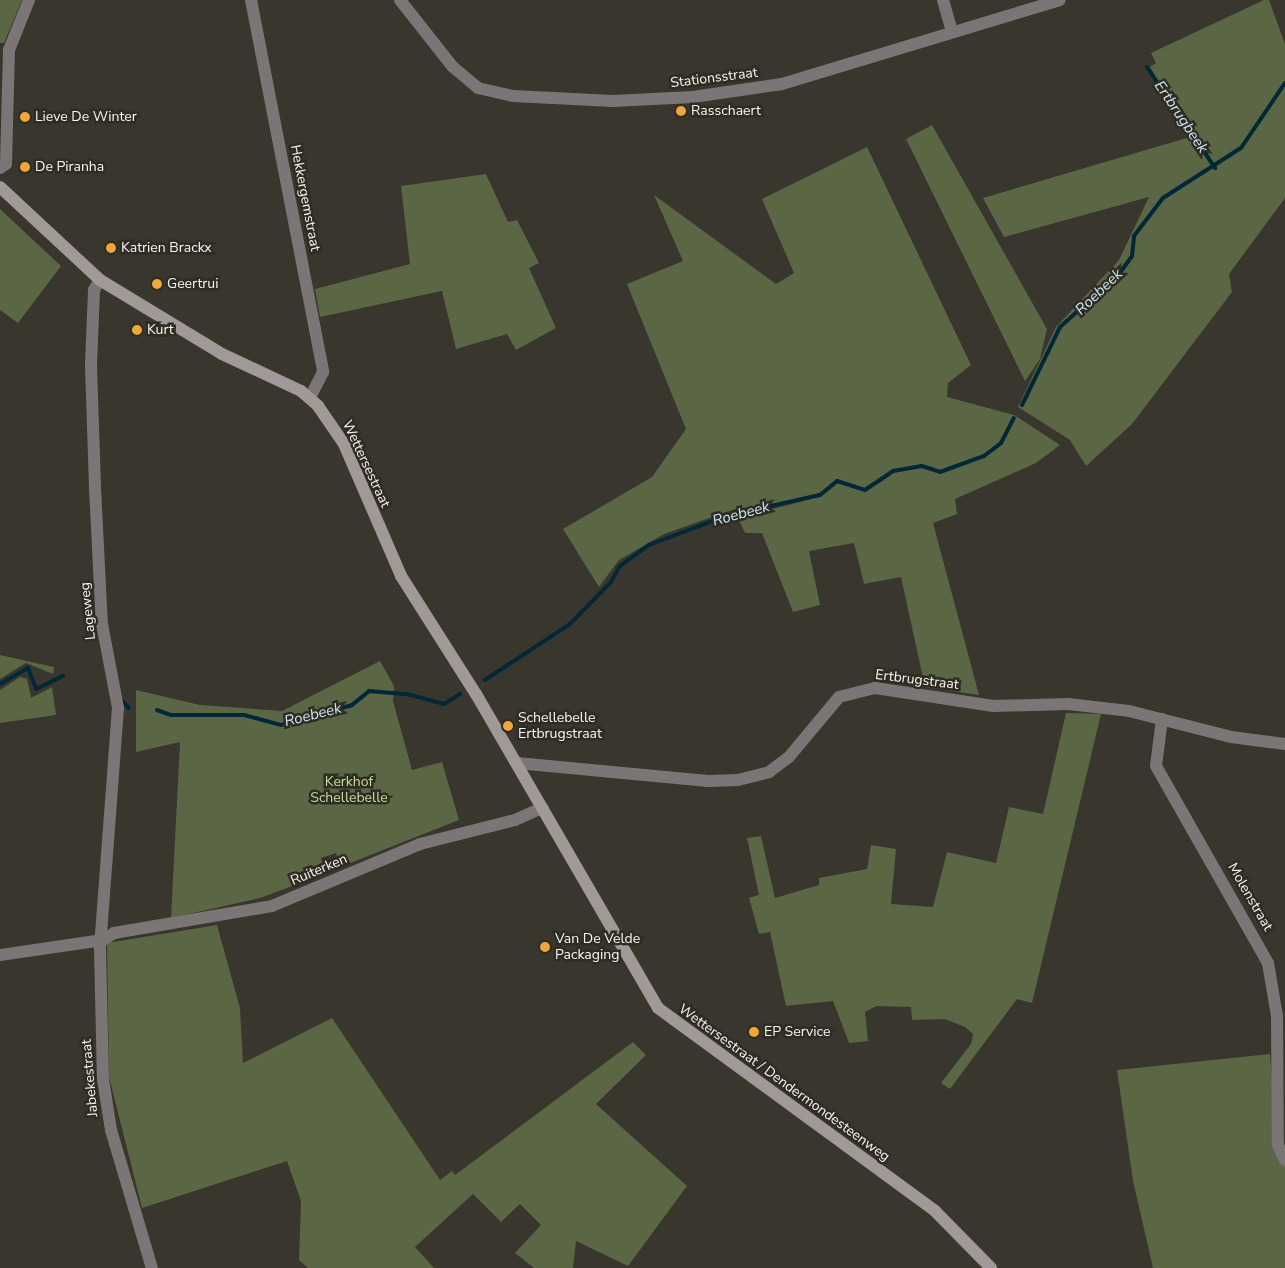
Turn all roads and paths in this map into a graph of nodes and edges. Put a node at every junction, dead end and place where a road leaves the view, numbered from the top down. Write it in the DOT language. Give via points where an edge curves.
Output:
graph roads {
  1 [pos="29,0"];
  2 [pos="251,0"];
  3 [pos="400,0"];
  4 [pos="943,0"];
  5 [pos="1060,0"];
  6 [pos="952,32"];
  7 [pos="4,50"];
  8 [pos="0,168"];
  9 [pos="0,187"];
  10 [pos="100,280"];
  11 [pos="310,397"];
  12 [pos="1162,719"];
  13 [pos="1285,744"];
  14 [pos="517,763"];
  15 [pos="542,808"];
  16 [pos="103,940"];
  17 [pos="0,955"];
  18 [pos="1285,1160"];
  19 [pos="152,1268"];
  20 [pos="992,1268"];
  1 -- 7 [label="street"];
  2 -- 11 [label="street, Hekkergemstraat" via="323,372"];
  3 -- 6 [label="street, Stationsstraat" via="453,67 478,88 550,100 693,98 782,84"];
  4 -- 6 [label="street"];
  5 -- 6 [label="street, Stationsstraat"];
  7 -- 8 [label="street" via="6,164"];
  9 -- 10 [label="main road, Wettersestraat"];
  10 -- 11 [label="main road, Wettersestraat" via="171,326"];
  10 -- 16 [label="street, Lageweg" via="94,290 93,450 102,624 118,708"];
  11 -- 14 [label="main road, Wettersestraat" via="344,444 401,576"];
  12 -- 13 [label="street, Ertbrugstraat"];
  12 -- 14 [label="street, Ertbrugstraat" via="1068,704 994,706 874,688 839,697 790,757 769,772 738,780 708,781"];
  12 -- 18 [label="street, Molenstraat" via="1156,766 1268,963 1277,1016 1277,1135"];
  14 -- 15 [label="main road, Wettersestraat"];
  15 -- 16 [label="street, Ruiterken" via="420,844 272,906 114,933"];
  15 -- 20 [label="main road, Wettersestraat / Dendermondesteenweg" via="658,1008 935,1212"];
  16 -- 17 [label="street, Ruiterken"];
  16 -- 19 [label="street, Jabekestraat" via="100,1019 106,1107"];
}
